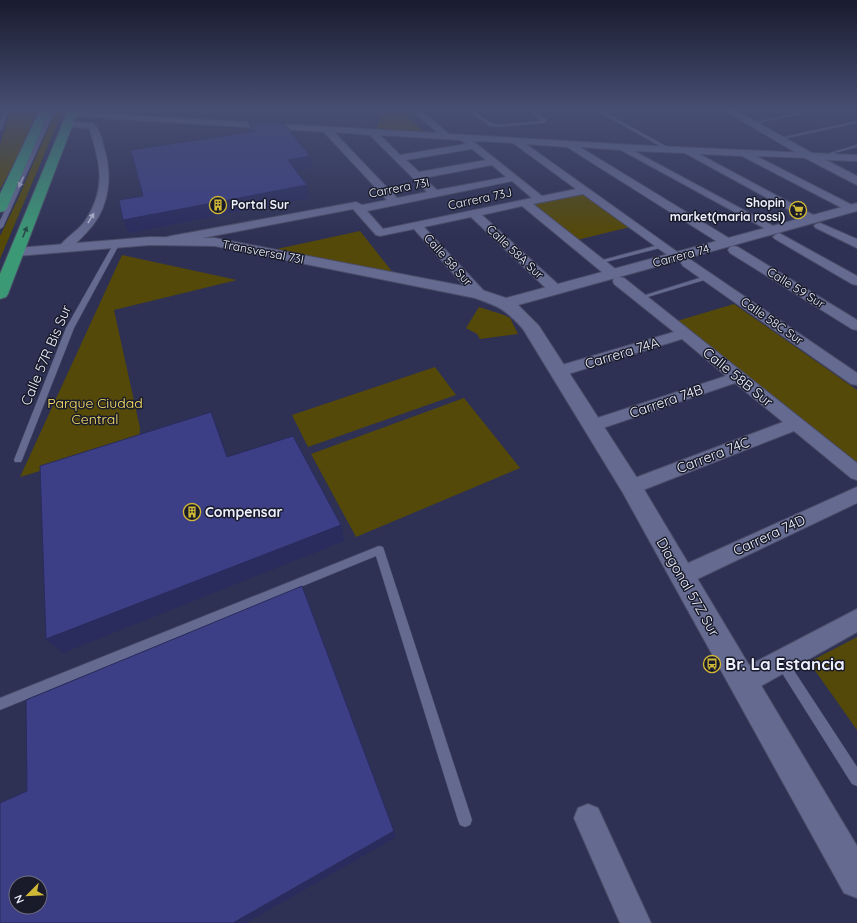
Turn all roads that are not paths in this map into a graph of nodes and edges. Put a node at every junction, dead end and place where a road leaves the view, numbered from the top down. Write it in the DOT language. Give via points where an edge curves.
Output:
graph roads {
  1 [pos="26,151"];
  2 [pos="34,151"];
  3 [pos="57,151"];
  4 [pos="101,151"];
  5 [pos="347,151"];
  6 [pos="391,151"];
  7 [pos="441,151"];
  8 [pos="479,151"];
  9 [pos="530,151"];
  10 [pos="579,151"];
  11 [pos="628,151"];
  12 [pos="686,151"];
  13 [pos="688,151"];
  14 [pos="800,151"];
  15 [pos="838,151"];
  16 [pos="743,153"];
  17 [pos="809,156"];
  18 [pos="835,157"];
  19 [pos="398,158"];
  20 [pos="857,158"];
  21 [pos="493,162"];
  22 [pos="416,176"];
  23 [pos="514,178"];
  24 [pos="857,181"];
  25 [pos="585,190"];
  26 [pos="434,194"];
  27 [pos="541,200"];
  28 [pos="394,202"];
  29 [pos="525,203"];
  30 [pos="358,207"];
  31 [pos="0,208"];
  32 [pos="855,211"];
  33 [pos="474,214"];
  34 [pos="817,223"];
  35 [pos="417,226"];
  36 [pos="0,227"];
  37 [pos="776,234"];
  38 [pos="171,240"];
  39 [pos="117,243"];
  40 [pos="857,244"];
  41 [pos="662,246"];
  42 [pos="731,246"];
  43 [pos="65,247"];
  44 [pos="17,252"];
  45 [pos="682,260"];
  46 [pos="598,262"];
  47 [pos="616,278"];
  48 [pos="709,278"];
  49 [pos="857,281"];
  50 [pos="556,290"];
  51 [pos="0,294"];
  52 [pos="479,294"];
  53 [pos="639,298"];
  54 [pos="510,307"];
  55 [pos="857,326"];
  56 [pos="684,334"];
  57 [pos="560,371"];
  58 [pos="738,377"];
  59 [pos="857,380"];
  60 [pos="796,424"];
  61 [pos="594,425"];
  62 [pos="18,460"];
  63 [pos="857,473"];
  64 [pos="631,487"];
  65 [pos="857,495"];
  66 [pos="682,576"];
  67 [pos="857,620"];
  68 [pos="781,661"];
  69 [pos="743,682"];
  70 [pos="0,704"];
  71 [pos="857,779"];
  72 [pos="588,818"];
  73 [pos="465,820"];
  74 [pos="857,880"];
  75 [pos="636,923"];
  1 -- 31 [label="highway"];
  2 -- 36 [label="lane, one-way"];
  44 -- 3 [label="highway, one-way"];
  43 -- 4 [label="street, one-way" via="89,223 99,203 105,181"];
  5 -- 28 [label="street"];
  6 -- 19 [label="street"];
  7 -- 19 [label="street"];
  8 -- 21 [label="street"];
  9 -- 25 [label="street, Calle 58C Sur"];
  10 -- 42 [label="street, Calle 59 Sur"];
  11 -- 37 [label="street"];
  12 -- 34 [label="street"];
  13 -- 16 [label="street"];
  14 -- 17 [label="street"];
  15 -- 18 [label="lane" via="834,152"];
  16 -- 17 [label="street"];
  16 -- 32 [label="street"];
  17 -- 18 [label="street"];
  17 -- 24 [label="street"];
  18 -- 20 [label="street"];
  19 -- 22 [label="street"];
  21 -- 22 [label="street"];
  21 -- 23 [label="street"];
  22 -- 26 [label="street"];
  23 -- 26 [label="street, Carrera 73I"];
  23 -- 27 [label="street"];
  25 -- 27 [label="street, Carrera 73J"];
  25 -- 41 [label="street, Calle 58C Sur"];
  26 -- 28 [label="street, Carrera 73I"];
  27 -- 29 [label="street, Carrera 73J"];
  28 -- 30 [label="street, Carrera 73I"];
  29 -- 33 [label="street, Carrera 73J"];
  29 -- 46 [label="street, Calle 58B Sur"];
  30 -- 35 [label="street, Carrera 73J" via="380,233"];
  30 -- 38 [label="street, Carrera 73I"];
  32 -- 34 [label="street, Carrera 74"];
  33 -- 35 [label="street, Carrera 73J"];
  33 -- 50 [label="street, Calle 58A Sur"];
  34 -- 37 [label="street, Carrera 74"];
  34 -- 40 [label="street"];
  35 -- 52 [label="street, Calle 58 Sur"];
  37 -- 42 [label="street, Carrera 74"];
  37 -- 49 [label="street"];
  38 -- 39 [label="street, Transversal 73I"];
  38 -- 52 [label="street, Transversal 73I" via="229,244"];
  39 -- 43 [label="street, Transversal 73I"];
  39 -- 62 [label="lane, Calle 57R Bis Sur" via="70,328"];
  41 -- 45 [label="street, Calle 58C Sur"];
  41 -- 46 [label="lane"];
  42 -- 45 [label="street, Carrera 74"];
  42 -- 55 [label="street, Calle 59 Sur"];
  43 -- 44 [label="street, Transversal 73I"];
  44 -- 51 [label="highway"];
  45 -- 47 [label="street, Carrera 74"];
  45 -- 48 [label="street, Calle 58C Sur"];
  46 -- 47 [label="street, Calle 58B Sur"];
  47 -- 50 [label="street, Carrera 74"];
  47 -- 53 [label="street, Calle 58B Sur"];
  47 -- 54 [label="street, Carrera 74"];
  48 -- 53 [label="lane"];
  48 -- 59 [label="street, Calle 58C Sur"];
  50 -- 54 [label="street, Carrera 74"];
  52 -- 54 [label="street, Transversal 73I"];
  53 -- 56 [label="street, Calle 58B Sur"];
  54 -- 57 [label="street, Diagonal 57Z Sur" via="530,326"];
  56 -- 57 [label="street, Carrera 74A"];
  56 -- 58 [label="street, Calle 58B Sur"];
  57 -- 61 [label="street, Diagonal 57Z Sur"];
  58 -- 60 [label="street, Calle 58B Sur"];
  58 -- 61 [label="street, Carrera 74B"];
  60 -- 63 [label="street, Calle 58B Sur"];
  60 -- 64 [label="street, Carrera 74C"];
  61 -- 64 [label="street, Diagonal 57Z Sur"];
  64 -- 66 [label="street, Diagonal 57Z Sur"];
  65 -- 66 [label="street, Carrera 74D"];
  66 -- 69 [label="street, Diagonal 57Z Sur"];
  67 -- 68 [label="street"];
  68 -- 69 [label="street"];
  68 -- 71 [label="lane"];
  69 -- 74 [label="street, Diagonal 57Z Sur"];
  70 -- 73 [label="lane" via="379,550"];
  72 -- 75 [label="street"];
}
